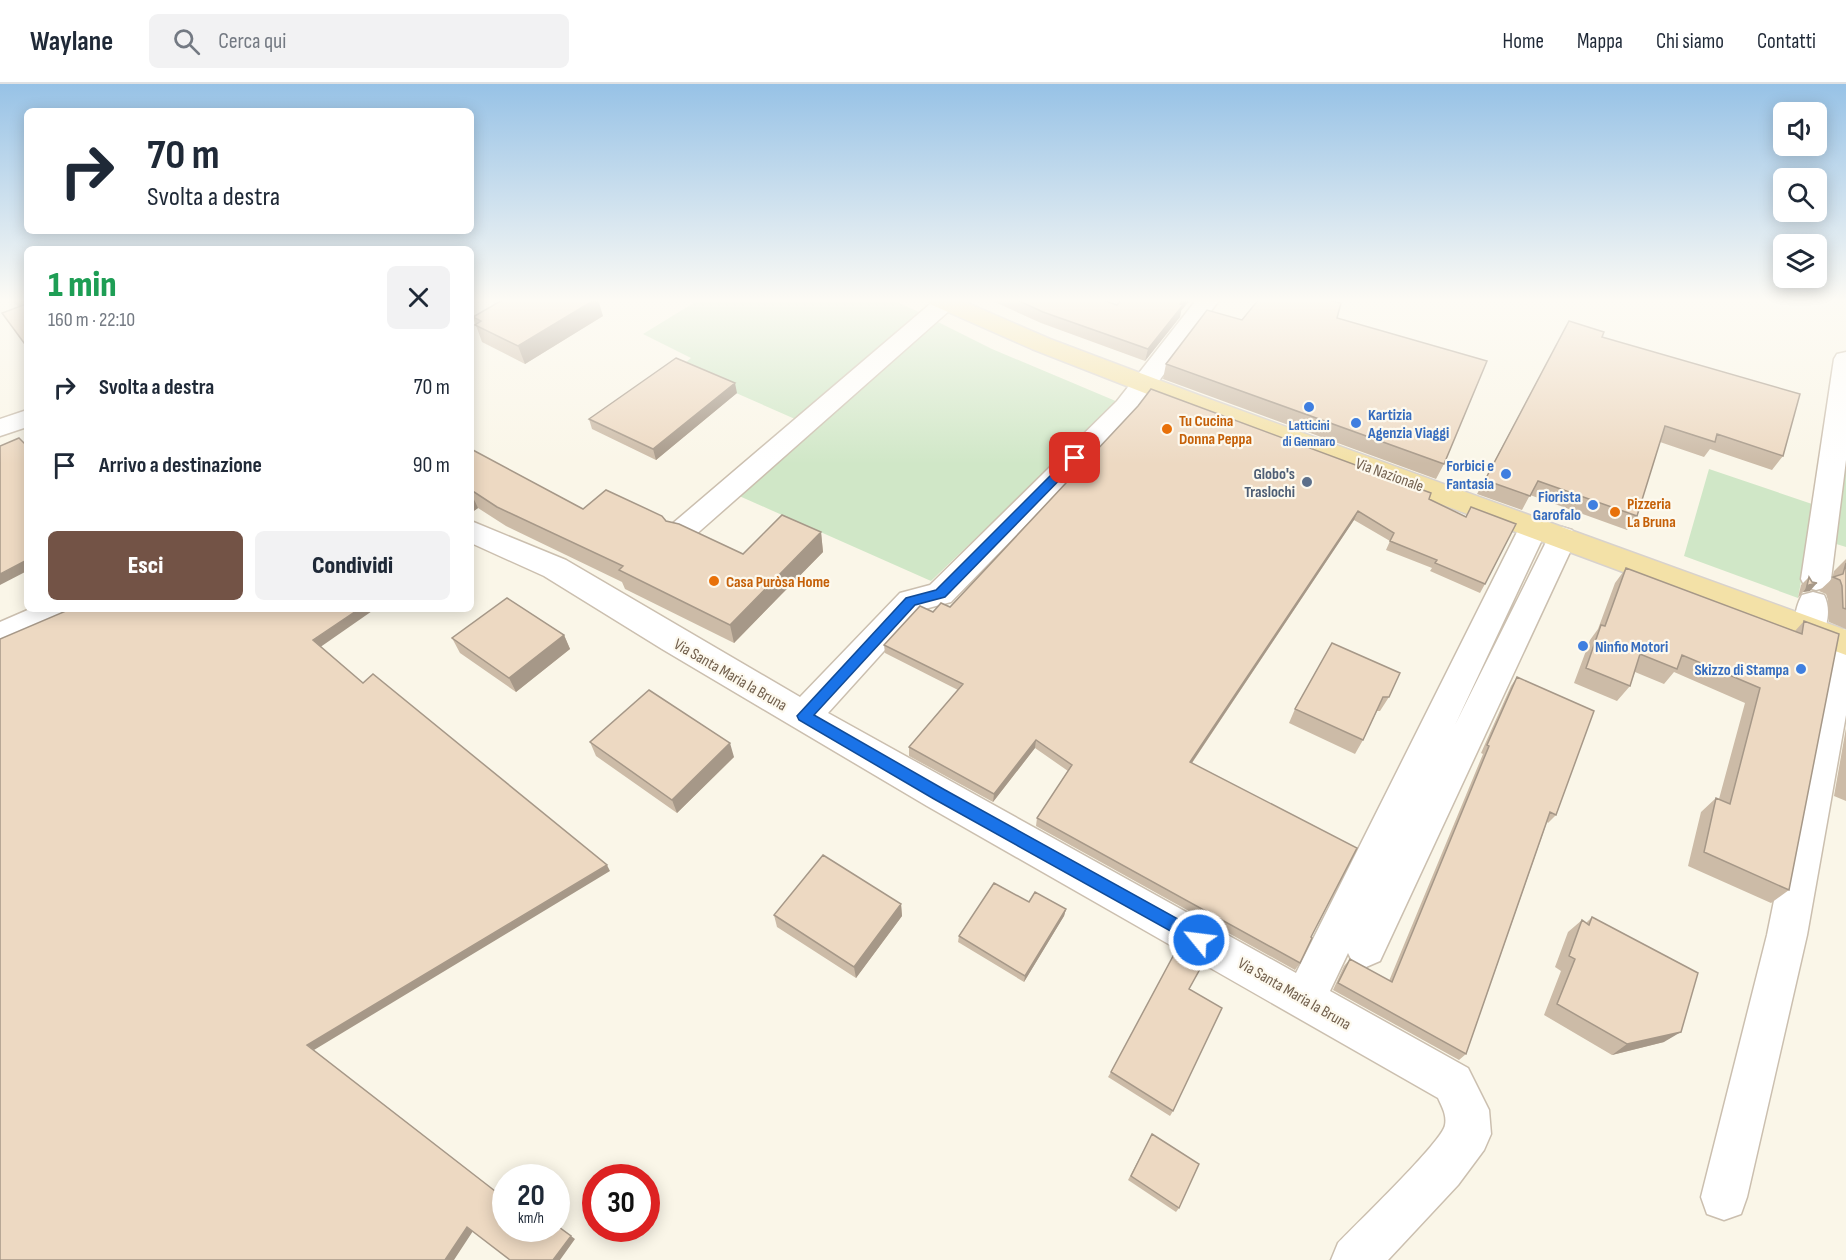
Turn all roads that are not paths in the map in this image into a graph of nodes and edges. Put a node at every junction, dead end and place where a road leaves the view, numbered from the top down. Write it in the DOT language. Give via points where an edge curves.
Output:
graph roads {
  1 [pos="882,354"];
  2 [pos="1070,354"];
  3 [pos="1166,354"];
  4 [pos="1846,359"];
  5 [pos="1143,384"];
  6 [pos="24,419"];
  7 [pos="0,428"];
  8 [pos="682,531"];
  9 [pos="474,532"];
  10 [pos="1548,532"];
  11 [pos="54,612"];
  12 [pos="1826,619"];
  13 [pos="0,635"];
  14 [pos="804,716"];
  15 [pos="1366,948"];
  16 [pos="1305,999"];
  17 [pos="1724,1197"];
  18 [pos="1355,1260"];
  1 -- 8 [label="street"];
  2 -- 5 [label="main road, Via Nazionale"];
  3 -- 5 [label="street"];
  4 -- 12 [label="street"];
  5 -- 10 [label="main road, Via Nazionale"];
  5 -- 14 [label="street" via="1126,407 940,594 911,601"];
  6 -- 7 [label="street"];
  9 -- 14 [label="street, Via Santa Maria la Bruna" via="555,568"];
  10 -- 12 [label="main road, Via Nazionale"];
  10 -- 15 [label="street"];
  10 -- 16 [label="street" via="1527,544"];
  11 -- 13 [label="street"];
  12 -- 17 [label="street" via="1787,935"];
  14 -- 16 [label="street, Via Santa Maria la Bruna"];
  16 -- 18 [label="street, Via Santa Maria la Bruna" via="1452,1083 1467,1110 1468,1134 1442,1169"];
}
